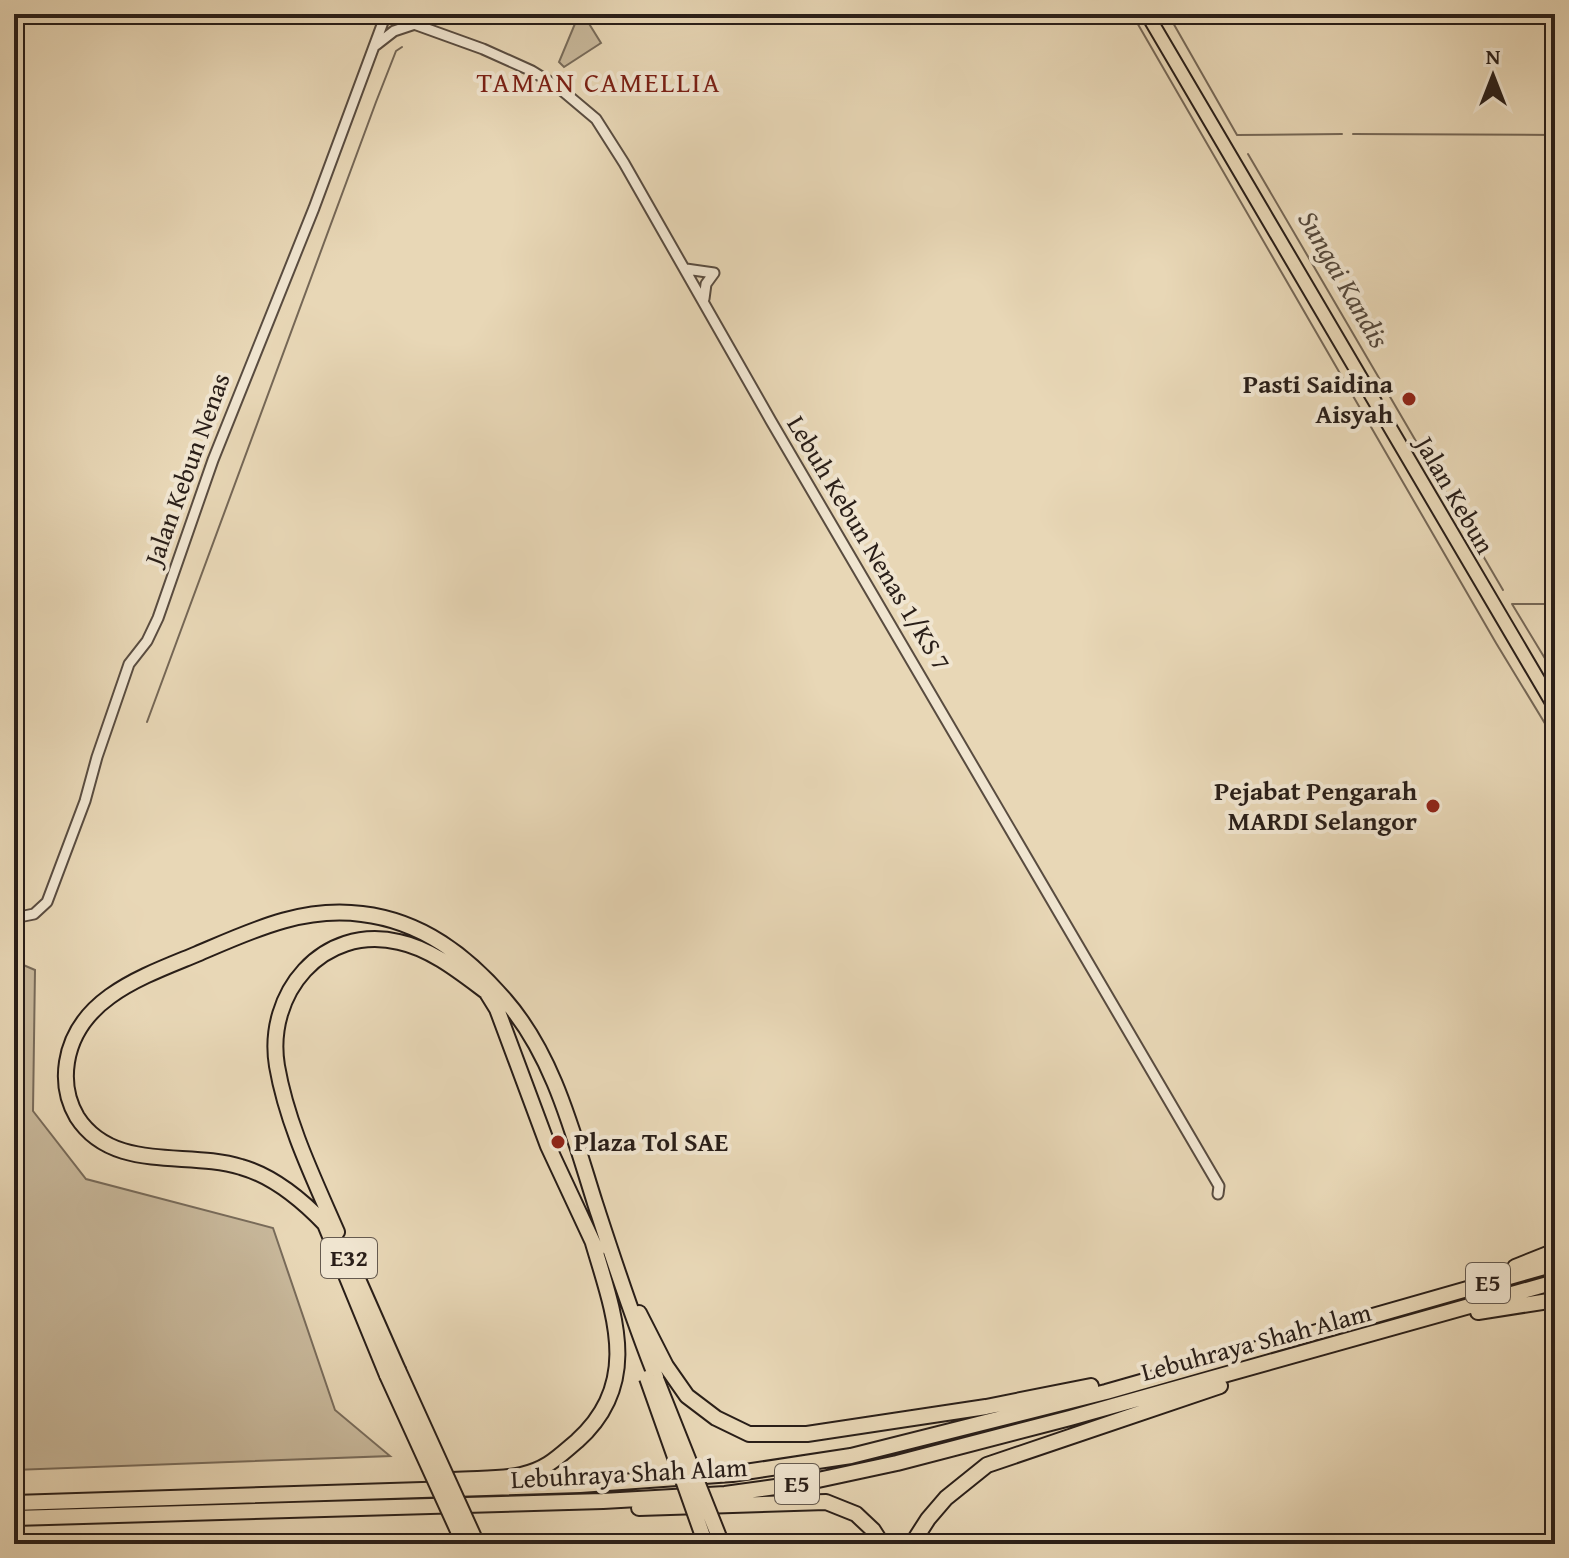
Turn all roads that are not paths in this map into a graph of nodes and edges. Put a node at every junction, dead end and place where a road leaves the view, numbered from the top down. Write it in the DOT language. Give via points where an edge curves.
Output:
graph roads {
  1 [pos="386,14"];
  2 [pos="1147,14"];
  3 [pos="410,21"];
  4 [pos="373,48"];
  5 [pos="686,269"];
  6 [pos="704,299"];
  7 [pos="1555,708"];
  8 [pos="14,918"];
  9 [pos="409,935"];
  10 [pos="488,993"];
  11 [pos="1218,1194"];
  12 [pos="593,1243"];
  13 [pos="1555,1251"];
  14 [pos="615,1263"];
  15 [pos="1555,1264"];
  16 [pos="1555,1282"];
  17 [pos="1555,1300"];
  18 [pos="1421,1301"];
  19 [pos="1364,1337"];
  20 [pos="1244,1351"];
  21 [pos="393,1372"];
  22 [pos="651,1378"];
  23 [pos="146,1499"];
  24 [pos="14,1503"];
  25 [pos="396,1507"];
  26 [pos="14,1518"];
  27 [pos="712,1542"];
  28 [pos="464,1544"];
  29 [pos="477,1544"];
  30 [pos="882,1544"];
  31 [pos="912,1544"];
  1 -- 3 [label="street, Lebuh Kebun Nenas 1/KS 7"];
  1 -- 4 [label="street, Jalan Kebun Nenas"];
  2 -- 7 [label="main road, Jalan Kebun"];
  3 -- 4 [label="street"];
  3 -- 5 [label="street, Lebuh Kebun Nenas 1/KS 7" via="532,71 596,119"];
  4 -- 8 [label="street, Jalan Kebun Nenas" via="217,448 158,618 129,664 47,902 34,914"];
  5 -- 6 [label="street, Lebuh Kebun Nenas 1/KS 7"];
  5 -- 6 [label="street" via="714,273"];
  6 -- 11 [label="street, Lebuh Kebun Nenas 1/KS 7" via="1213,1175"];
  9 -- 10 [label="highway" via="454,959"];
  10 -- 12 [label="highway"];
  10 -- 21 [label="highway, E32" via="424,951 391,941 350,943 296,977 280,1009 277,1067 300,1147"];
  12 -- 22 [label="highway"];
  12 -- 23 [label="highway" via="617,1333 615,1377 593,1427 549,1466 519,1476"];
  13 -- 18 [label="highway"];
  14 -- 20 [label="highway" via="676,1383 701,1409 749,1434 807,1434 986,1407"];
  14 -- 21 [label="highway, E32" via="542,1056 519,1017 474,967 425,933 361,914 303,915 267,924 152,973 101,1002 70,1044 66,1090 78,1118 98,1139 130,1153 255,1171 299,1198 325,1224"];
  14 -- 22 [label="highway"];
  15 -- 18 [label="highway, Lebuhraya Shah Alam / E5"];
  16 -- 19 [label="highway, Lebuhraya Shah Alam / E5"];
  17 -- 19 [label="highway"];
  18 -- 20 [label="highway, Lebuhraya Shah Alam / E5"];
  19 -- 25 [label="highway, Lebuhraya Shah Alam / E5" via="1041,1426 804,1483 725,1494"];
  19 -- 31 [label="highway" via="987,1465 937,1508"];
  20 -- 23 [label="highway, Lebuhraya Shah Alam / E5" via="851,1456 732,1474 580,1485"];
  21 -- 28 [label="highway, E32, bridge"];
  21 -- 29 [label="highway, E32, bridge"];
  22 -- 27 [label="highway, bridge"];
  23 -- 24 [label="highway, Lebuhraya Shah Alam / E5"];
  25 -- 26 [label="highway, Lebuhraya Shah Alam / E5"];
  25 -- 30 [label="highway" via="664,1508 817,1501 856,1514"];
}
